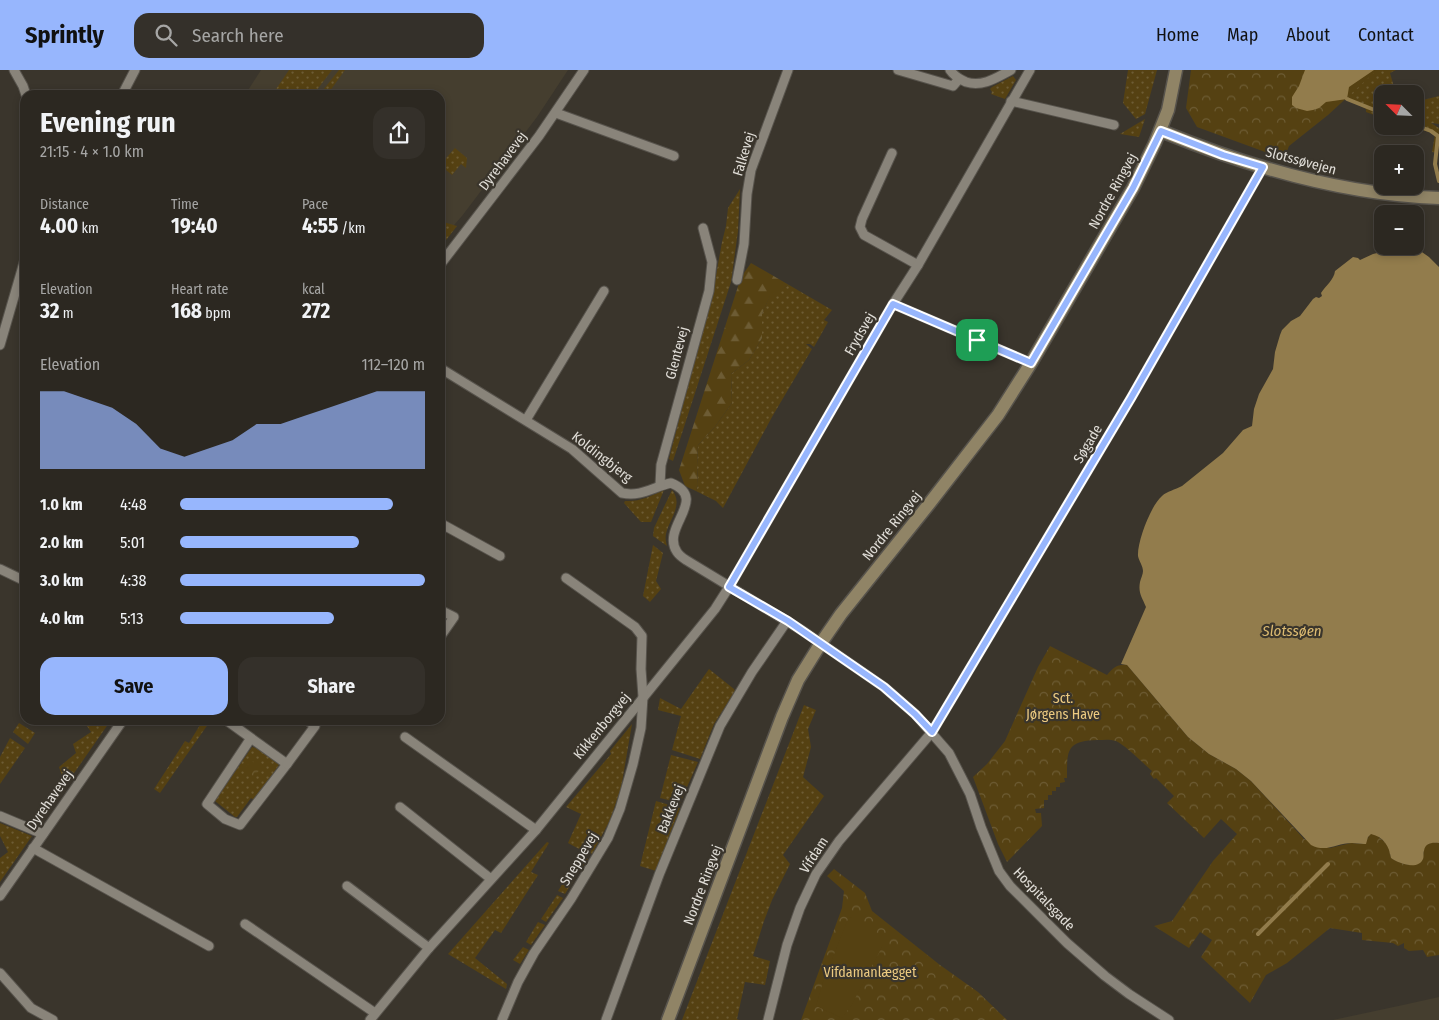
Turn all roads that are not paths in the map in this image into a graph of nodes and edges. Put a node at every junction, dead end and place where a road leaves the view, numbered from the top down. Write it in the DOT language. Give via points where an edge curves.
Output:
graph roads {
  1 [pos="14,70"];
  2 [pos="135,70"];
  3 [pos="584,70"];
  4 [pos="788,70"];
  5 [pos="898,70"];
  6 [pos="950,70"];
  7 [pos="1011,70"];
  8 [pos="1030,70"];
  9 [pos="1176,70"];
  10 [pos="959,79"];
  11 [pos="24,90"];
  12 [pos="125,90"];
  13 [pos="1011,102"];
  14 [pos="556,113"];
  15 [pos="1114,125"];
  16 [pos="1161,131"];
  17 [pos="892,153"];
  18 [pos="674,156"];
  19 [pos="1263,167"];
  20 [pos="1439,198"];
  21 [pos="703,228"];
  22 [pos="445,258"];
  23 [pos="918,266"];
  24 [pos="20,276"];
  25 [pos="737,280"];
  26 [pos="604,291"];
  27 [pos="893,304"];
  28 [pos="0,345"];
  29 [pos="1031,363"];
  30 [pos="445,371"];
  31 [pos="526,420"];
  32 [pos="660,485"];
  33 [pos="445,526"];
  34 [pos="500,556"];
  35 [pos="0,569"];
  36 [pos="566,578"];
  37 [pos="20,579"];
  38 [pos="729,587"];
  39 [pos="445,612"];
  40 [pos="788,621"];
  41 [pos="445,630"];
  42 [pos="821,643"];
  43 [pos="643,697"];
  44 [pos="119,725"];
  45 [pos="233,725"];
  46 [pos="314,725"];
  47 [pos="932,732"];
  48 [pos="404,737"];
  49 [pos="251,738"];
  50 [pos="287,764"];
  51 [pos="400,807"];
  52 [pos="0,816"];
  53 [pos="536,830"];
  54 [pos="43,834"];
  55 [pos="33,848"];
  56 [pos="491,878"];
  57 [pos="347,886"];
  58 [pos="0,896"];
  59 [pos="245,924"];
  60 [pos="210,946"];
  61 [pos="429,948"];
  62 [pos="0,973"];
  63 [pos="372,1017"];
  64 [pos="53,1020"];
  65 [pos="502,1020"];
  66 [pos="606,1020"];
  67 [pos="668,1020"];
  68 [pos="768,1020"];
  69 [pos="1169,1020"];
  1 -- 11 [label="street"];
  2 -- 12 [label="street"];
  3 -- 14 [label="street, Dyrehavevej"];
  4 -- 25 [label="street, Falkevej" via="751,170"];
  5 -- 10 [label="street" via="953,86"];
  6 -- 10 [label="street"];
  7 -- 10 [label="street" via="976,85"];
  8 -- 13 [label="street, Frydsvej"];
  9 -- 16 [label="main road, Nordre Ringvej"];
  13 -- 15 [label="street"];
  13 -- 23 [label="street, Frydsvej"];
  14 -- 18 [label="street"];
  14 -- 22 [label="street, Dyrehavevej"];
  16 -- 19 [label="main road, Slotssøvejen"];
  16 -- 29 [label="main road, Nordre Ringvej" via="1133,188"];
  17 -- 23 [label="street" via="860,227 864,235"];
  19 -- 20 [label="main road, Slotssøvejen" via="1346,188"];
  19 -- 47 [label="street, Søgade" via="1131,398"];
  21 -- 32 [label="street, Glentevej" via="712,262 709,291 661,464"];
  23 -- 27 [label="street, Frydsvej"];
  24 -- 28 [label="street"];
  26 -- 31 [label="street"];
  27 -- 29 [label="street"];
  27 -- 38 [label="street, Frydsvej"];
  29 -- 42 [label="main road, Nordre Ringvej" via="998,415"];
  30 -- 31 [label="street, Koldingbjerg"];
  31 -- 32 [label="street, Koldingbjerg" via="584,458 622,493 638,494"];
  32 -- 38 [label="street" via="671,482 685,494 687,505 674,532 677,552"];
  33 -- 34 [label="street"];
  35 -- 37 [label="street"];
  36 -- 43 [label="street, Sneppevej" via="635,627 642,636"];
  38 -- 40 [label="street"];
  38 -- 43 [label="street, Kikkenborgvej"];
  39 -- 41 [label="street" via="454,617"];
  40 -- 42 [label="street"];
  40 -- 66 [label="street, Bakkevej" via="720,726 659,876"];
  42 -- 47 [label="street" via="884,687"];
  42 -- 67 [label="main road, Nordre Ringvej" via="798,680 782,717"];
  43 -- 53 [label="street, Kikkenborgvej"];
  43 -- 65 [label="street, Sneppevej" via="638,744 620,809 608,838 534,953"];
  44 -- 54 [label="street, Dyrehavevej"];
  45 -- 49 [label="street"];
  46 -- 50 [label="street"];
  47 -- 68 [label="street, Vifdam" via="839,841 816,874 787,945"];
  47 -- 69 [label="street, Hospitalsgade" via="962,777 999,871 1010,886 1105,976"];
  48 -- 53 [label="street"];
  49 -- 50 [label="street"];
  49 -- 50 [label="street" via="207,804 225,819 240,825"];
  51 -- 56 [label="street"];
  52 -- 54 [label="street"];
  53 -- 56 [label="street, Kikkenborgvej"];
  54 -- 55 [label="street, Dyrehavevej"];
  55 -- 58 [label="street, Dyrehavevej"];
  55 -- 60 [label="street"];
  56 -- 61 [label="street, Kikkenborgvej"];
  57 -- 61 [label="street"];
  59 -- 63 [label="street"];
  61 -- 63 [label="street, Kikkenborgvej"];
  62 -- 64 [label="street" via="31,1008"];
}
